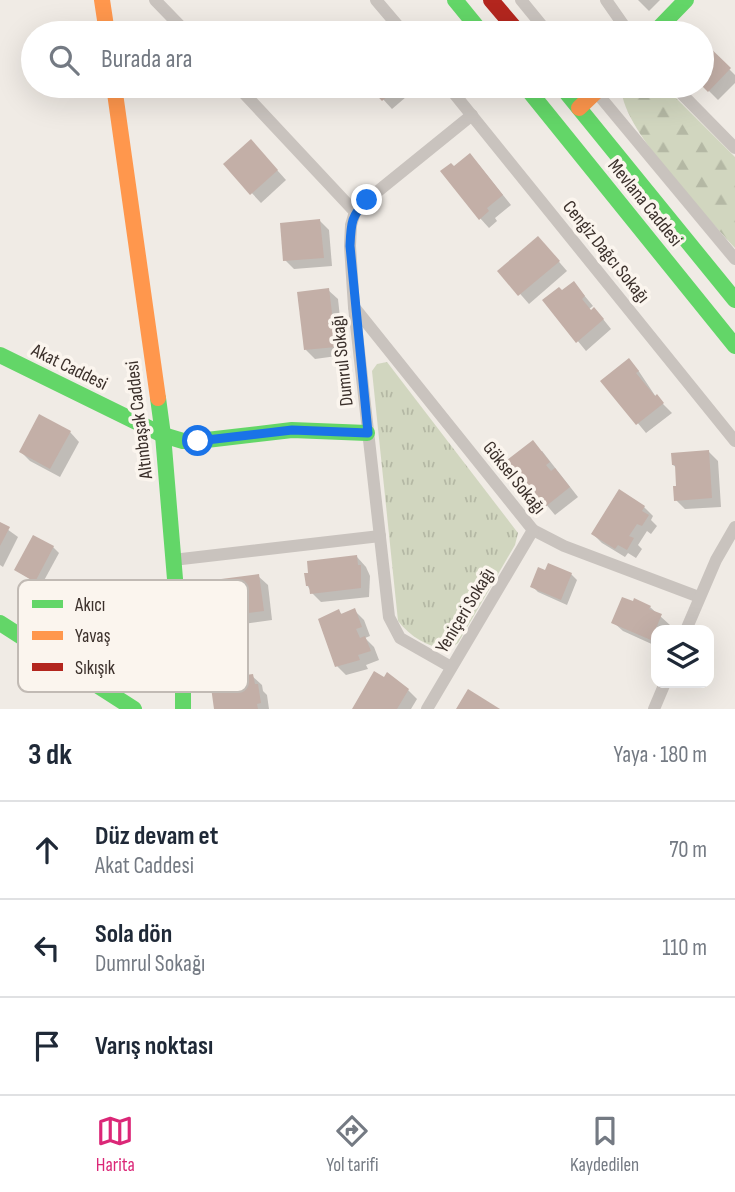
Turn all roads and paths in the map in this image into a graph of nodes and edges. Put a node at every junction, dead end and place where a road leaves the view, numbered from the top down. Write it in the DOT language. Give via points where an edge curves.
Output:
graph roads {
  1 [pos="103,0"];
  2 [pos="155,0"];
  3 [pos="376,0"];
  4 [pos="455,0"];
  5 [pos="491,0"];
  6 [pos="521,0"];
  7 [pos="606,0"];
  8 [pos="686,0"];
  9 [pos="106,21"];
  10 [pos="175,21"];
  11 [pos="394,21"];
  12 [pos="472,21"];
  13 [pos="509,21"];
  14 [pos="538,21"];
  15 [pos="621,21"];
  16 [pos="665,21"];
  17 [pos="116,98"];
  18 [pos="248,98"];
  19 [pos="458,98"];
  20 [pos="535,98"];
  21 [pos="571,98"];
  22 [pos="588,98"];
  23 [pos="604,98"];
  24 [pos="686,98"];
  25 [pos="579,108"];
  26 [pos="472,115"];
  27 [pos="735,148"];
  28 [pos="355,212"];
  29 [pos="735,259"];
  30 [pos="735,300"];
  31 [pos="354,307"];
  32 [pos="735,345"];
  33 [pos="0,355"];
  34 [pos="368,433"];
  35 [pos="163,435"];
  36 [pos="735,441"];
  37 [pos="735,527"];
  38 [pos="533,530"];
  39 [pos="380,536"];
  40 [pos="173,560"];
  41 [pos="175,580"];
  42 [pos="699,597"];
  43 [pos="0,623"];
  44 [pos="688,625"];
  45 [pos="18,635"];
  46 [pos="452,667"];
  47 [pos="663,688"];
  48 [pos="108,692"];
  49 [pos="134,709"];
  50 [pos="427,709"];
  51 [pos="654,709"];
  1 -- 9 [label="street"];
  2 -- 10 [label="street"];
  3 -- 11 [label="street"];
  4 -- 12 [label="street"];
  5 -- 13 [label="street"];
  6 -- 14 [label="street"];
  7 -- 15 [label="street"];
  8 -- 16 [label="street"];
  17 -- 35 [label="street, Altınbaşak Caddesi"];
  18 -- 28 [label="street"];
  19 -- 26 [label="street, Cengiz Dağcı Sokağı"];
  20 -- 32 [label="street, Mevlana Caddesi"];
  21 -- 25 [label="street, Mevlana Caddesi"];
  22 -- 25 [label="street"];
  23 -- 29 [label="street"];
  24 -- 27 [label="street"];
  25 -- 30 [label="street, Mevlana Caddesi"];
  26 -- 28 [label="street"];
  26 -- 36 [label="street, Cengiz Dağcı Sokağı"];
  28 -- 31 [label="street, Dumrul Sokağı" via="350,246"];
  31 -- 34 [label="street, Dumrul Sokağı"];
  31 -- 38 [label="street, Göksel Sokağı"];
  33 -- 35 [label="street, Akat Caddesi"];
  34 -- 35 [label="street, Akat Caddesi" via="292,430 198,441"];
  34 -- 39 [label="street, Dumrul Sokağı"];
  35 -- 40 [label="street, Altınbaşak Caddesi"];
  37 -- 42 [label="street"];
  38 -- 42 [label="street, Göksel Sokağı"];
  38 -- 46 [label="street, Yeniçeri Sokağı"];
  39 -- 40 [label="street"];
  39 -- 46 [label="street, Dumrul Sokağı" via="394,628 400,638"];
  40 -- 41 [label="street, Altınbaşak Caddesi"];
  42 -- 44 [label="street"];
  43 -- 45 [label="street"];
  46 -- 50 [label="street, Yeniçeri Sokağı"];
  47 -- 51 [label="street"];
  48 -- 49 [label="street"];
}
